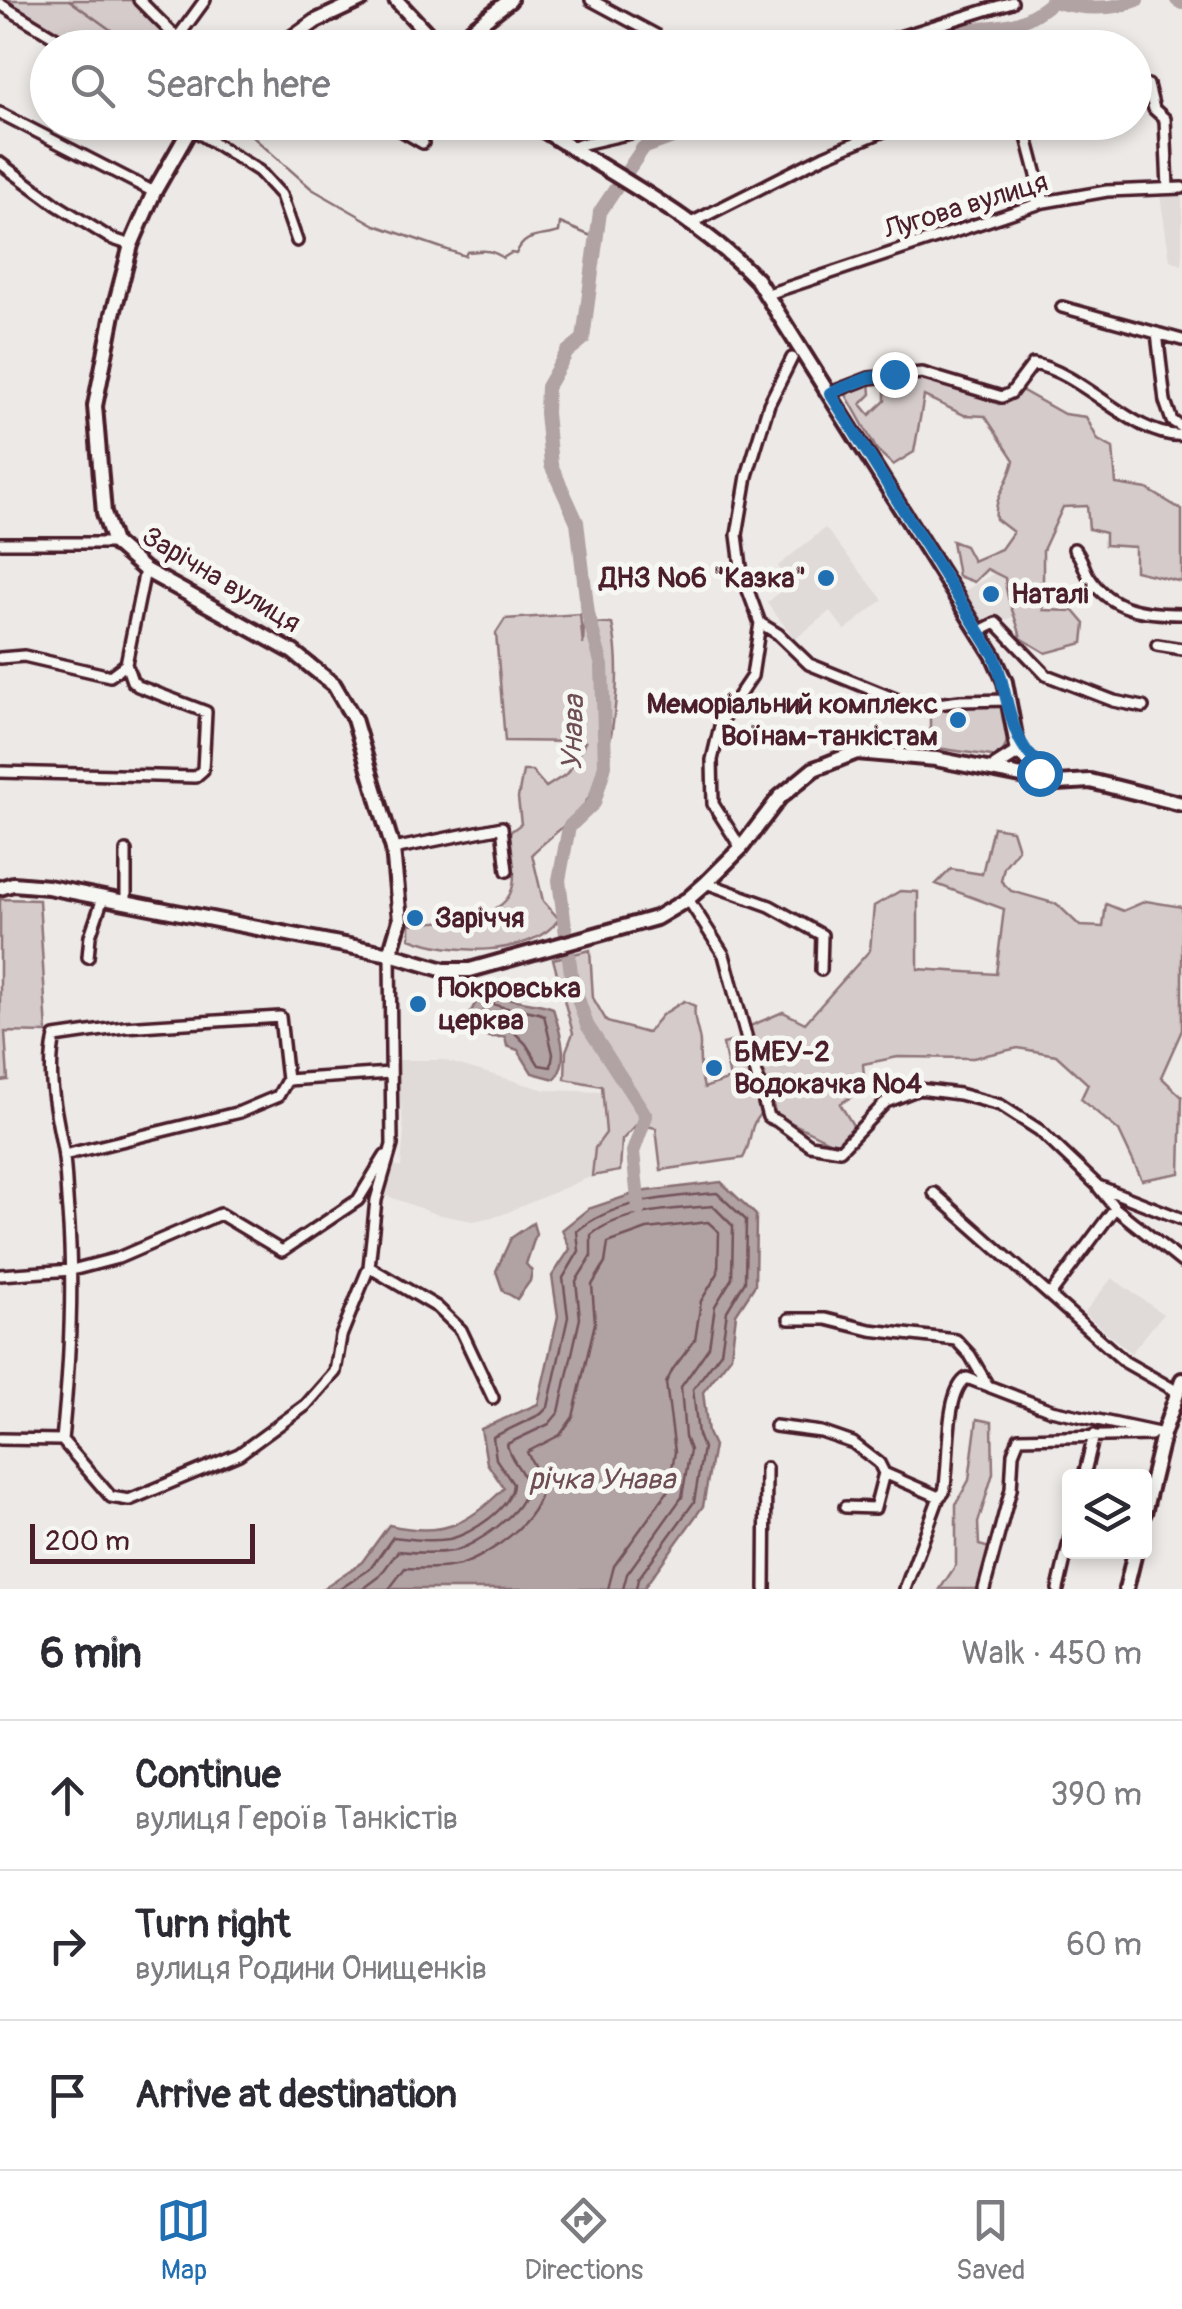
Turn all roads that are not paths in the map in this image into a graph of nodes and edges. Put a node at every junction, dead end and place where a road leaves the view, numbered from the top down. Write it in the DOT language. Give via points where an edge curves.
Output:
graph roads {
  1 [pos="138,0"];
  2 [pos="205,0"];
  3 [pos="335,0"];
  4 [pos="361,0"];
  5 [pos="396,0"];
  6 [pos="510,0"];
  7 [pos="591,0"];
  8 [pos="1012,2"];
  9 [pos="0,4"];
  10 [pos="316,22"];
  11 [pos="44,30"];
  12 [pos="170,30"];
  13 [pos="183,30"];
  14 [pos="304,30"];
  15 [pos="426,30"];
  16 [pos="469,30"];
  17 [pos="645,30"];
  18 [pos="922,30"];
  19 [pos="1152,101"];
  20 [pos="0,113"];
  21 [pos="30,128"];
  22 [pos="53,140"];
  23 [pos="180,140"];
  24 [pos="212,140"];
  25 [pos="418,140"];
  26 [pos="559,140"];
  27 [pos="612,140"];
  28 [pos="862,140"];
  29 [pos="1028,140"];
  30 [pos="423,143"];
  31 [pos="574,150"];
  32 [pos="0,163"];
  33 [pos="1168,188"];
  34 [pos="1182,188"];
  35 [pos="154,192"];
  36 [pos="1044,202"];
  37 [pos="689,224"];
  38 [pos="298,242"];
  39 [pos="131,245"];
  40 [pos="768,294"];
  41 [pos="1062,307"];
  42 [pos="1157,333"];
  43 [pos="1182,340"];
  44 [pos="792,358"];
  45 [pos="830,393"];
  46 [pos="1182,427"];
  47 [pos="1182,436"];
  48 [pos="0,543"];
  49 [pos="114,543"];
  50 [pos="1074,549"];
  51 [pos="146,570"];
  52 [pos="1182,614"];
  53 [pos="760,623"];
  54 [pos="980,631"];
  55 [pos="1157,645"];
  56 [pos="1182,649"];
  57 [pos="0,658"];
  58 [pos="126,664"];
  59 [pos="1008,700"];
  60 [pos="1143,708"];
  61 [pos="1018,746"];
  62 [pos="996,766"];
  63 [pos="974,768"];
  64 [pos="1041,769"];
  65 [pos="0,772"];
  66 [pos="1059,778"];
  67 [pos="1182,804"];
  68 [pos="741,848"];
  69 [pos="393,849"];
  70 [pos="126,851"];
  71 [pos="507,872"];
  72 [pos="706,884"];
  73 [pos="4,885"];
  74 [pos="102,898"];
  75 [pos="688,899"];
  76 [pos="126,903"];
  77 [pos="390,954"];
  78 [pos="88,958"];
  79 [pos="821,970"];
  80 [pos="390,1072"];
  81 [pos="287,1080"];
  82 [pos="392,1146"];
  83 [pos="64,1156"];
  84 [pos="1098,1186"];
  85 [pos="934,1193"];
  86 [pos="1115,1208"];
  87 [pos="1182,1219"];
  88 [pos="1182,1262"];
  89 [pos="369,1267"];
  90 [pos="72,1270"];
  91 [pos="0,1275"];
  92 [pos="1050,1295"];
  93 [pos="789,1319"];
  94 [pos="988,1386"];
  95 [pos="1180,1386"];
  96 [pos="493,1398"];
  97 [pos="775,1426"];
  98 [pos="1163,1434"];
  99 [pos="1094,1435"];
  100 [pos="0,1439"];
  101 [pos="62,1440"];
  102 [pos="766,1468"];
  103 [pos="1086,1469"];
  104 [pos="884,1472"];
  105 [pos="1152,1480"];
  106 [pos="938,1497"];
  107 [pos="845,1507"];
  108 [pos="1065,1559"];
  109 [pos="1133,1559"];
  110 [pos="765,1589"];
  111 [pos="905,1589"];
  112 [pos="984,1589"];
  113 [pos="1058,1589"];
  114 [pos="1126,1589"];
  1 -- 12 [label="street"];
  2 -- 13 [label="street"];
  3 -- 10 [label="street"];
  4 -- 10 [label="street"];
  5 -- 15 [label="street"];
  6 -- 16 [label="street"];
  7 -- 17 [label="street"];
  8 -- 18 [label="street"];
  9 -- 11 [label="street"];
  10 -- 14 [label="street"];
  19 -- 33 [label="street" via="1165,119"];
  20 -- 21 [label="street"];
  22 -- 35 [label="street"];
  23 -- 35 [label="street, Зарічна вулиця"];
  24 -- 38 [label="street" via="259,170 281,195"];
  25 -- 30 [label="street"];
  26 -- 31 [label="street"];
  27 -- 31 [label="street"];
  28 -- 37 [label="street"];
  29 -- 36 [label="street"];
  31 -- 37 [label="street"];
  32 -- 39 [label="street" via="56,205"];
  33 -- 34 [label="street, Лугова вулиця"];
  33 -- 36 [label="street, Лугова вулиця"];
  35 -- 39 [label="street, Зарічна вулиця"];
  36 -- 40 [label="street, Лугова вулиця"];
  37 -- 40 [label="street"];
  39 -- 49 [label="street, Зарічна вулиця" via="94,406 104,513"];
  40 -- 45 [label="street"];
  41 -- 42 [label="street"];
  42 -- 43 [label="street"];
  42 -- 46 [label="street" via="1166,401 1172,421"];
  44 -- 53 [label="street" via="770,404 736,535"];
  45 -- 47 [label="street" via="868,378 922,372 1002,397 1033,364 1152,431"];
  45 -- 54 [label="street"];
  48 -- 49 [label="street"];
  49 -- 51 [label="street, Зарічна вулиця"];
  50 -- 52 [label="street" via="1091,580 1114,602 1146,614"];
  51 -- 58 [label="street"];
  51 -- 69 [label="street, Зарічна вулиця" via="293,652 334,685 354,720"];
  53 -- 59 [label="street" via="809,664 915,707"];
  53 -- 68 [label="street" via="752,676 721,722 712,760 713,804"];
  54 -- 59 [label="street"];
  54 -- 60 [label="street" via="996,623 1046,674"];
  55 -- 56 [label="street"];
  57 -- 58 [label="street" via="24,656 110,676"];
  58 -- 65 [label="street" via="138,686 206,712 200,774"];
  59 -- 61 [label="street"];
  61 -- 62 [label="street"];
  61 -- 64 [label="street"];
  62 -- 63 [label="street"];
  62 -- 64 [label="street"];
  63 -- 64 [label="street" via="1034,776"];
  63 -- 66 [label="street"];
  63 -- 68 [label="street" via="891,753 830,760 780,798"];
  64 -- 66 [label="street"];
  66 -- 67 [label="street"];
  68 -- 72 [label="street"];
  69 -- 71 [label="street" via="502,827"];
  69 -- 77 [label="street, Зарічна вулиця" via="400,920"];
  70 -- 76 [label="street"];
  72 -- 75 [label="street"];
  72 -- 79 [label="street" via="770,906 822,935"];
  73 -- 74 [label="street"];
  74 -- 76 [label="street"];
  74 -- 78 [label="street"];
  75 -- 77 [label="street" via="656,918 470,970 444,970"];
  75 -- 84 [label="street" via="724,955 768,1118 810,1146 840,1150 886,1102 920,1089 959,1094 1000,1105 1039,1130"];
  76 -- 77 [label="street"];
  77 -- 80 [label="street"];
  80 -- 81 [label="street"];
  80 -- 82 [label="street"];
  81 -- 83 [label="street" via="278,1096 240,1112"];
  81 -- 83 [label="street" via="280,1017 55,1037 51,1091"];
  82 -- 89 [label="street" via="376,1200"];
  82 -- 90 [label="street" via="358,1200 282,1250 220,1214 118,1258"];
  83 -- 90 [label="street"];
  84 -- 86 [label="street"];
  84 -- 87 [label="street"];
  85 -- 92 [label="street"];
  86 -- 88 [label="street"];
  86 -- 92 [label="street"];
  89 -- 96 [label="street" via="437,1307 460,1330"];
  89 -- 101 [label="street" via="341,1336 335,1372 306,1405 239,1454 129,1500 111,1497"];
  90 -- 91 [label="street"];
  90 -- 101 [label="street"];
  92 -- 95 [label="street" via="1126,1362"];
  93 -- 94 [label="street" via="956,1340"];
  94 -- 98 [label="street" via="1046,1408"];
  94 -- 106 [label="street" via="967,1378 958,1386 946,1486"];
  95 -- 98 [label="street"];
  97 -- 104 [label="street" via="838,1437 867,1452"];
  98 -- 99 [label="street"];
  98 -- 105 [label="street"];
  99 -- 103 [label="street"];
  99 -- 112 [label="street" via="1019,1438"];
  100 -- 101 [label="street"];
  102 -- 110 [label="street"];
  104 -- 106 [label="street"];
  104 -- 107 [label="street" via="875,1508"];
  106 -- 111 [label="street"];
  108 -- 113 [label="street"];
  109 -- 114 [label="street"];
}
